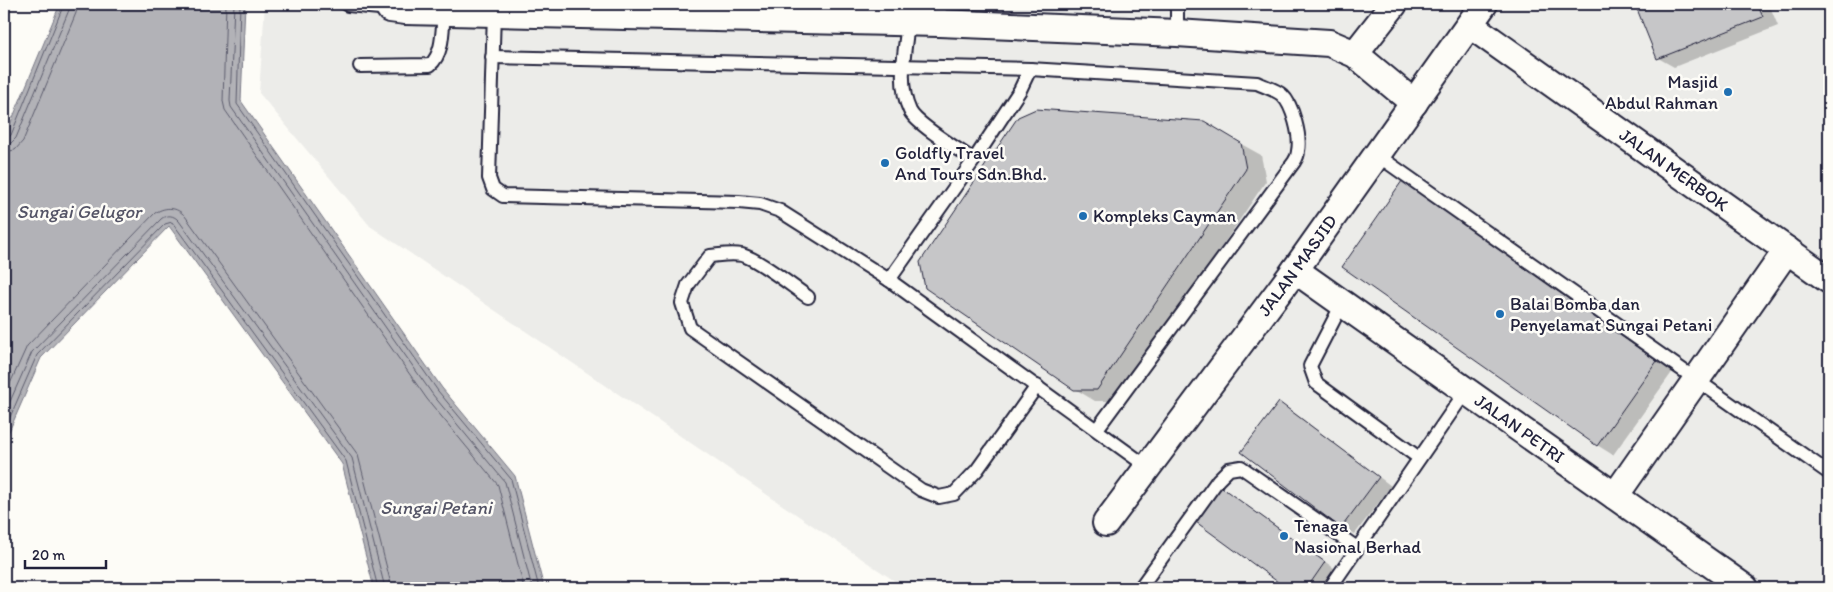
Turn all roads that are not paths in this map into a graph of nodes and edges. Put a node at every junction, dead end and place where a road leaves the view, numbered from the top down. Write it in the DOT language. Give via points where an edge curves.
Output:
graph roads {
  1 [pos="346,4"];
  2 [pos="1177,4"];
  3 [pos="1394,4"];
  4 [pos="388,6"];
  5 [pos="687,10"];
  6 [pos="444,12"];
  7 [pos="494,12"];
  8 [pos="939,13"];
  9 [pos="1477,14"];
  10 [pos="908,23"];
  11 [pos="1177,33"];
  12 [pos="1355,54"];
  13 [pos="492,57"];
  14 [pos="360,66"];
  15 [pos="903,66"];
  16 [pos="1030,69"];
  17 [pos="1414,104"];
  18 [pos="1377,156"];
  19 [pos="974,160"];
  20 [pos="1787,250"];
  21 [pos="1295,270"];
  22 [pos="889,280"];
  23 [pos="1829,280"];
  24 [pos="808,297"];
  25 [pos="1342,304"];
  26 [pos="1696,379"];
  27 [pos="1037,386"];
  28 [pos="1466,391"];
  29 [pos="1097,429"];
  30 [pos="1419,458"];
  31 [pos="1149,468"];
  32 [pos="1829,473"];
  33 [pos="1615,496"];
  34 [pos="1106,523"];
  35 [pos="1357,548"];
  36 [pos="1140,588"];
  37 [pos="1330,588"];
  38 [pos="1745,588"];
  1 -- 4 [label="lane"];
  2 -- 11 [label="lane"];
  3 -- 12 [label="street"];
  4 -- 6 [label="street" via="405,11"];
  5 -- 7 [label="street"];
  5 -- 10 [label="street"];
  6 -- 7 [label="street"];
  6 -- 14 [label="lane" via="437,59 430,65"];
  7 -- 13 [label="lane"];
  8 -- 10 [label="street"];
  8 -- 11 [label="street"];
  9 -- 17 [label="street, JALAN MASJID"];
  9 -- 20 [label="street, JALAN MERBOK"];
  10 -- 15 [label="lane"];
  11 -- 12 [label="street" via="1329,43"];
  12 -- 17 [label="street"];
  13 -- 15 [label="lane"];
  13 -- 22 [label="lane" via="489,178 493,189 503,196 760,204 780,211"];
  15 -- 16 [label="lane"];
  15 -- 19 [label="lane" via="903,88 910,112 928,129"];
  16 -- 19 [label="lane"];
  16 -- 29 [label="lane" via="1257,84 1283,96 1290,106 1299,141 1294,162"];
  17 -- 18 [label="street, JALAN MASJID"];
  18 -- 21 [label="street, JALAN MASJID"];
  18 -- 26 [label="lane"];
  19 -- 22 [label="lane"];
  20 -- 23 [label="street, JALAN MERBOK"];
  20 -- 26 [label="street"];
  21 -- 25 [label="street, JALAN PETRI"];
  21 -- 31 [label="street, JALAN MASJID"];
  22 -- 27 [label="lane"];
  24 -- 27 [label="lane" via="743,256 727,254 710,256 688,285 682,303 690,328 921,490 939,497 954,494 977,470"];
  25 -- 28 [label="street, JALAN PETRI"];
  25 -- 30 [label="lane" via="1310,366 1316,383"];
  26 -- 32 [label="lane"];
  26 -- 33 [label="street"];
  27 -- 29 [label="lane"];
  28 -- 30 [label="lane"];
  28 -- 33 [label="street, JALAN PETRI"];
  29 -- 31 [label="lane"];
  30 -- 35 [label="lane"];
  31 -- 34 [label="street, JALAN MASJID"];
  33 -- 38 [label="street, JALAN PETRI"];
  35 -- 36 [label="lane" via="1241,468 1229,469"];
  35 -- 37 [label="lane"];
}
